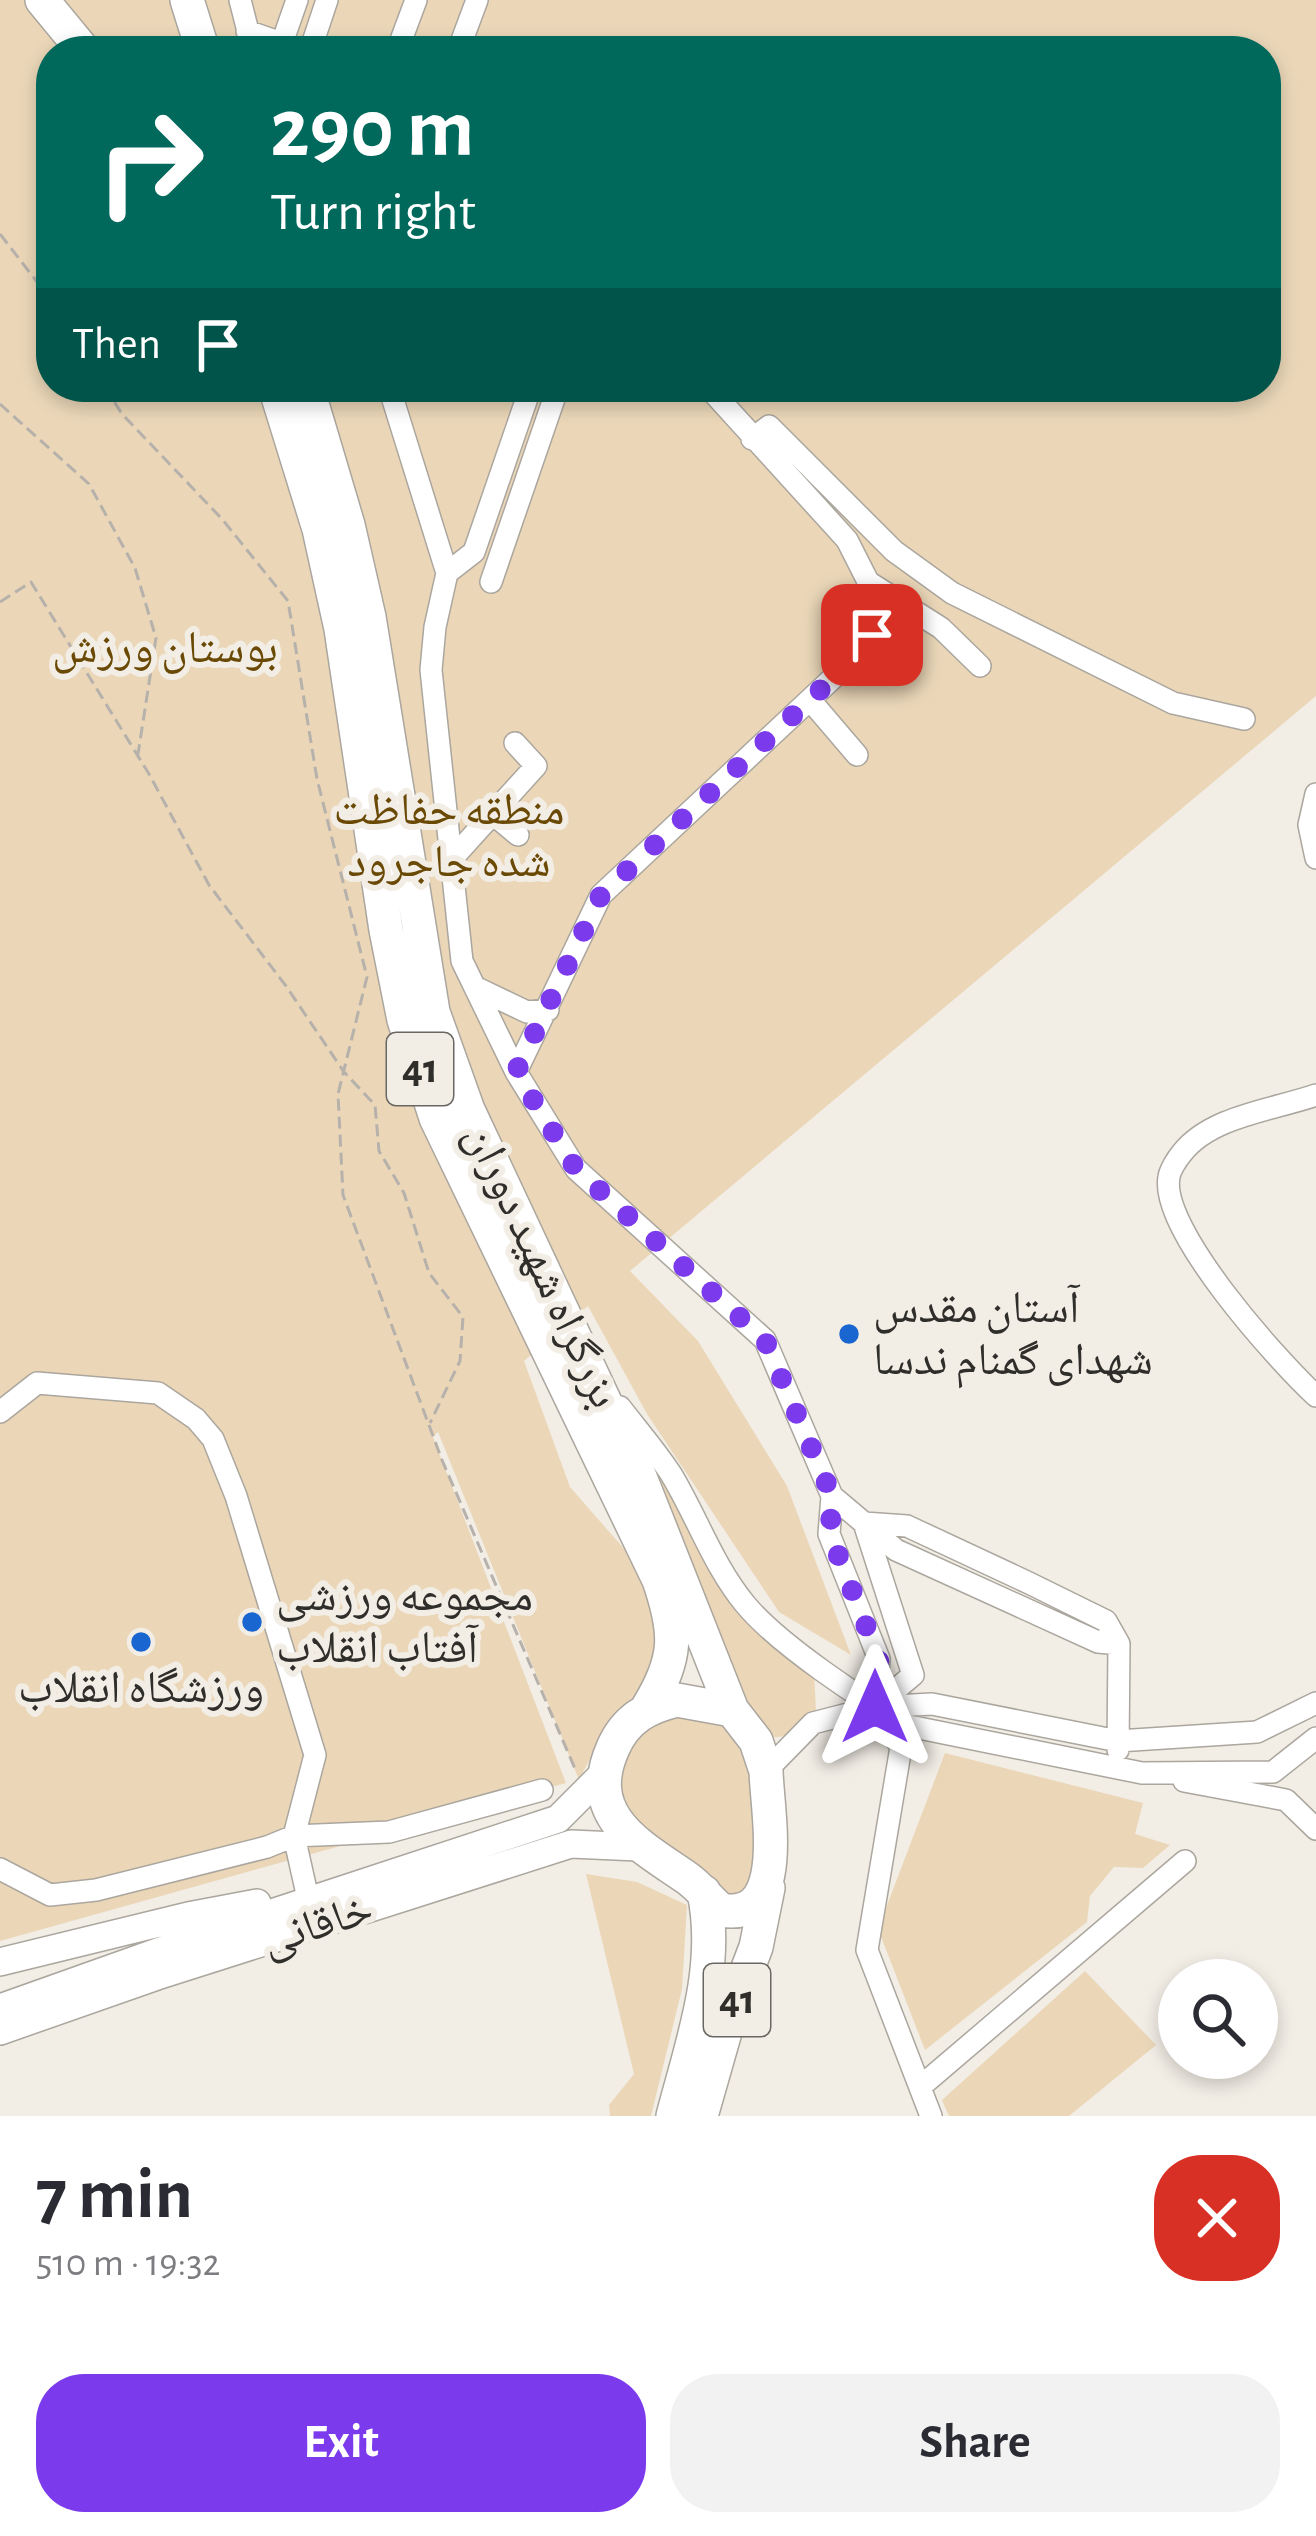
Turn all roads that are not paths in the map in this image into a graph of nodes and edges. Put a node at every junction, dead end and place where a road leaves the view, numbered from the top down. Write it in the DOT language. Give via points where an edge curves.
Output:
graph roads {
  1 [pos="42,0"];
  2 [pos="187,0"];
  3 [pos="240,0"];
  4 [pos="297,0"];
  5 [pos="327,0"];
  6 [pos="416,0"];
  7 [pos="476,0"];
  8 [pos="72,36"];
  9 [pos="198,36"];
  10 [pos="249,36"];
  11 [pos="284,36"];
  12 [pos="313,36"];
  13 [pos="403,36"];
  14 [pos="463,36"];
  15 [pos="280,402"];
  16 [pos="312,402"];
  17 [pos="394,402"];
  18 [pos="525,402"];
  19 [pos="553,402"];
  20 [pos="721,402"];
  21 [pos="752,439"];
  22 [pos="448,573"];
  23 [pos="491,582"];
  24 [pos="869,583"];
  25 [pos="980,666"];
  26 [pos="810,700"];
  27 [pos="1244,719"];
  28 [pos="515,743"];
  29 [pos="857,755"];
  30 [pos="1316,794"];
  31 [pos="493,814"];
  32 [pos="518,835"];
  33 [pos="1316,858"];
  34 [pos="450,861"];
  35 [pos="479,989"];
  36 [pos="548,1010"];
  37 [pos="516,1072"];
  38 [pos="1316,1095"];
  39 [pos="594,1373"];
  40 [pos="1316,1396"];
  41 [pos="0,1412"];
  42 [pos="832,1496"];
  43 [pos="864,1523"];
  44 [pos="1316,1703"];
  45 [pos="648,1707"];
  46 [pos="875,1707"];
  47 [pos="732,1710"];
  48 [pos="1316,1738"];
  49 [pos="1118,1741"];
  50 [pos="1117,1768"];
  51 [pos="766,1771"];
  52 [pos="1142,1773"];
  53 [pos="593,1776"];
  54 [pos="542,1790"];
  55 [pos="1316,1829"];
  56 [pos="565,1832"];
  57 [pos="294,1836"];
  58 [pos="638,1847"];
  59 [pos="1185,1861"];
  60 [pos="0,1869"];
  61 [pos="374,1882"];
  62 [pos="769,1882"];
  63 [pos="704,1892"];
  64 [pos="307,1894"];
  65 [pos="0,1962"];
  66 [pos="0,2008"];
  67 [pos="0,2031"];
  68 [pos="920,2087"];
  69 [pos="673,2116"];
  70 [pos="701,2116"];
  71 [pos="931,2116"];
  1 -- 8 [label="highway"];
  2 -- 9 [label="highway"];
  3 -- 10 [label="lane"];
  4 -- 11 [label="lane"];
  5 -- 12 [label="lane"];
  6 -- 13 [label="lane"];
  7 -- 14 [label="lane"];
  15 -- 45 [label="highway, بزرگراه شهید دوران / 41" via="341,629 404,1020 436,1118 659,1580 672,1658"];
  16 -- 39 [label="highway, بزرگراه شهید دوران / 41" via="370,616 433,1012 468,1110"];
  17 -- 22 [label="lane"];
  18 -- 22 [label="lane" via="474,552"];
  19 -- 23 [label="lane"];
  20 -- 21 [label="lane"];
  21 -- 24 [label="lane" via="847,540"];
  21 -- 27 [label="lane" via="769,426 894,551 952,593 1173,703"];
  22 -- 34 [label="lane" via="431,670"];
  24 -- 25 [label="lane" via="941,628"];
  24 -- 26 [label="lane" via="881,607 872,635"];
  26 -- 29 [label="lane"];
  26 -- 36 [label="lane" via="601,895"];
  28 -- 31 [label="lane" via="536,766"];
  30 -- 33 [label="lane"];
  31 -- 32 [label="lane"];
  31 -- 34 [label="lane"];
  34 -- 35 [label="lane" via="462,961"];
  35 -- 36 [label="lane" via="527,1012"];
  35 -- 37 [label="lane"];
  36 -- 37 [label="lane"];
  37 -- 42 [label="lane" via="576,1169 765,1340"];
  38 -- 40 [label="lane" via="1210,1129 1168,1175 1186,1239 1276,1358"];
  39 -- 46 [label="lane" via="670,1474 743,1601"];
  39 -- 47 [label="highway, بزرگراه شهید دوران / 41"];
  41 -- 57 [label="lane" via="37,1382 158,1393 213,1438 315,1755"];
  42 -- 43 [label="lane"];
  42 -- 46 [label="lane" via="830,1534 879,1659"];
  43 -- 46 [label="lane" via="913,1675"];
  43 -- 49 [label="lane" via="896,1550 1098,1642 1119,1644"];
  44 -- 49 [label="lane" via="1257,1732"];
  45 -- 47 [label="highway" via="677,1700"];
  45 -- 53 [label="highway, 41"];
  46 -- 49 [label="lane" via="932,1704"];
  46 -- 50 [label="lane" via="909,1726"];
  46 -- 51 [label="lane" via="813,1723"];
  46 -- 68 [label="lane" via="901,1747 867,1950"];
  47 -- 51 [label="highway, 41"];
  48 -- 52 [label="lane" via="1273,1772"];
  49 -- 50 [label="lane"];
  50 -- 52 [label="lane"];
  51 -- 62 [label="highway, 41"];
  52 -- 55 [label="lane" via="1286,1800"];
  53 -- 56 [label="main road, خاقانی"];
  53 -- 58 [label="highway, 41"];
  54 -- 57 [label="lane" via="389,1832"];
  56 -- 58 [label="main road, خاقانی"];
  56 -- 61 [label="main road, خاقانی"];
  56 -- 67 [label="main road, خاقانی"];
  57 -- 60 [label="lane" via="95,1890 50,1895"];
  57 -- 64 [label="lane"];
  58 -- 63 [label="highway, 41"];
  59 -- 68 [label="lane"];
  61 -- 64 [label="main road"];
  61 -- 66 [label="main road, خاقانی"];
  62 -- 63 [label="highway, 41" via="758,1903 734,1912"];
  62 -- 70 [label="highway, 41" via="757,1948"];
  63 -- 69 [label="highway, 41" via="709,1965"];
  64 -- 65 [label="main road"];
  68 -- 71 [label="lane"];
}
